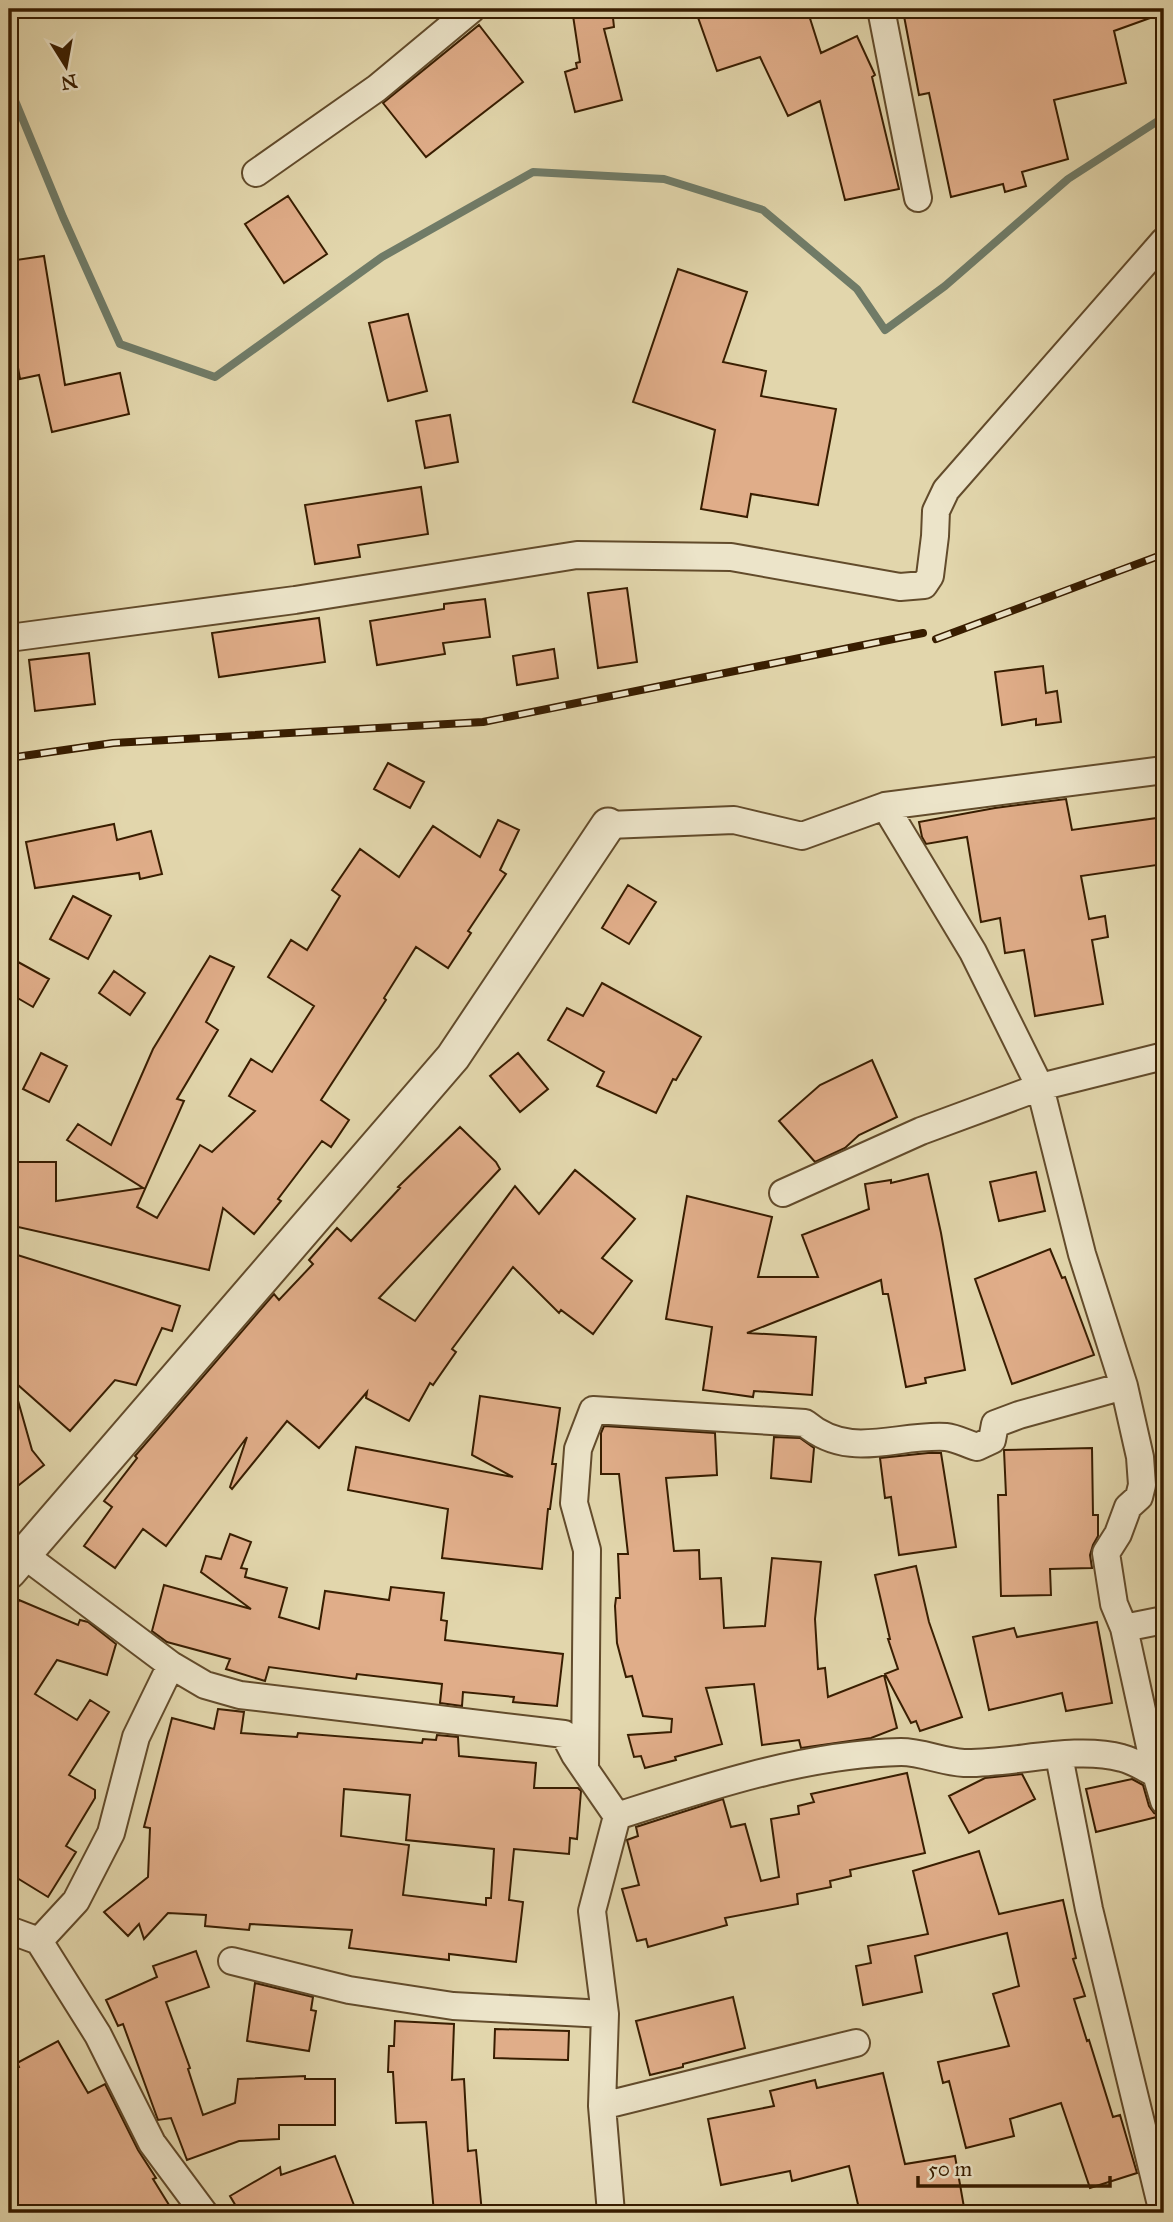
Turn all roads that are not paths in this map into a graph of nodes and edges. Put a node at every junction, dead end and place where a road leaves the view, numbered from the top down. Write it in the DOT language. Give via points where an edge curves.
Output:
graph roads {
  1 [pos="472,9"];
  2 [pos="881,9"];
  3 [pos="256,173"];
  4 [pos="918,198"];
  5 [pos="1164,240"];
  6 [pos="9,638"];
  7 [pos="1164,770"];
  8 [pos="885,806"];
  9 [pos="608,825"];
  10 [pos="1164,1056"];
  11 [pos="1040,1087"];
  12 [pos="783,1193"];
  13 [pos="1124,1386"];
  14 [pos="1153,1484"];
  15 [pos="16,1564"];
  16 [pos="1164,1620"];
  17 [pos="1124,1628"];
  18 [pos="171,1665"];
  19 [pos="1146,1730"];
  20 [pos="1059,1756"];
  21 [pos="1123,1758"];
  22 [pos="585,1768"];
  23 [pos="1156,1774"];
  24 [pos="1164,1801"];
  25 [pos="617,1816"];
  26 [pos="9,1930"];
  27 [pos="39,1941"];
  28 [pos="232,1961"];
  29 [pos="605,2014"];
  30 [pos="856,2043"];
  31 [pos="602,2106"];
  32 [pos="204,2213"];
  33 [pos="611,2213"];
  34 [pos="1163,2213"];
  1 -- 3 [label="street" via="377,88"];
  2 -- 4 [label="street"];
  5 -- 6 [label="street" via="946,490 936,512 930,576 924,585 900,587 732,557 577,555 295,600"];
  7 -- 8 [label="street"];
  8 -- 9 [label="street" via="802,836 734,820"];
  8 -- 11 [label="street" via="974,952"];
  9 -- 15 [label="street" via="453,1057"];
  10 -- 11 [label="street"];
  11 -- 12 [label="street" via="921,1131"];
  11 -- 13 [label="street" via="1082,1254"];
  13 -- 14 [label="street" via="1140,1457"];
  13 -- 22 [label="street" via="995,1424 992,1440 977,1447 947,1437 851,1445 816,1433 805,1423 593,1410 578,1449 574,1503 587,1550"];
  14 -- 17 [label="street" via="1128,1507 1106,1553 1114,1604"];
  15 -- 18 [label="street"];
  16 -- 17 [label="street"];
  17 -- 19 [label="street"];
  18 -- 22 [label="street" via="205,1685 240,1695 564,1734"];
  18 -- 27 [label="street" via="136,1737 111,1833 76,1901"];
  19 -- 21 [label="street"];
  19 -- 23 [label="street"];
  20 -- 21 [label="street"];
  20 -- 25 [label="street" via="962,1763 903,1752 840,1758 737,1777"];
  20 -- 34 [label="street" via="1089,1909"];
  21 -- 23 [label="street"];
  22 -- 25 [label="street"];
  23 -- 24 [label="street"];
  25 -- 29 [label="street" via="592,1911"];
  26 -- 27 [label="street"];
  27 -- 32 [label="street" via="98,2035 152,2143"];
  28 -- 29 [label="street" via="348,1990 453,2006"];
  29 -- 31 [label="street"];
  30 -- 31 [label="street"];
  31 -- 33 [label="street"];
}
